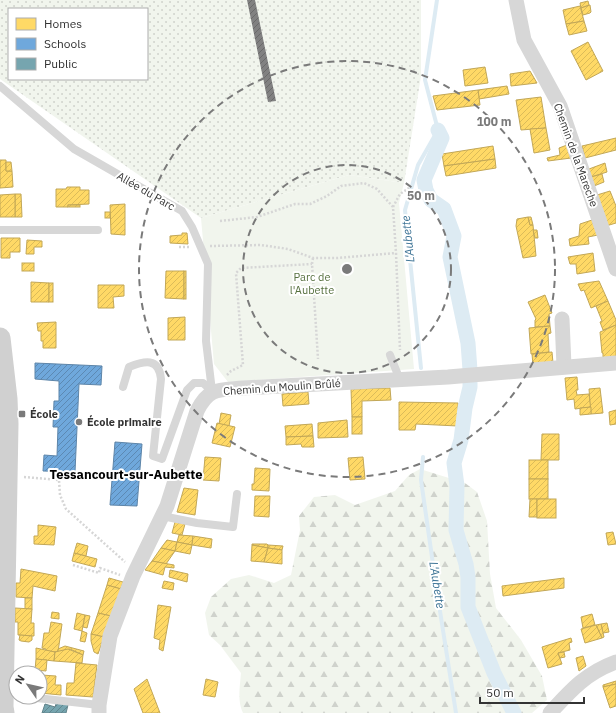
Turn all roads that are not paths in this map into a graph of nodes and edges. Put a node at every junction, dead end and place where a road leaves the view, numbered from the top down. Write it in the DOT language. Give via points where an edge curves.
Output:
graph roads {
  1 [pos="516,0"];
  2 [pos="0,86"];
  3 [pos="0,230"];
  4 [pos="98,230"];
  5 [pos="616,269"];
  6 [pos="562,319"];
  7 [pos="0,338"];
  8 [pos="390,355"];
  9 [pos="616,363"];
  10 [pos="564,366"];
  11 [pos="400,380"];
  12 [pos="123,387"];
  13 [pos="212,391"];
  14 [pos="237,494"];
  15 [pos="162,516"];
  16 [pos="616,662"];
  17 [pos="48,700"];
  18 [pos="4,703"];
  19 [pos="99,709"];
  20 [pos="550,713"];
  1 -- 5 [label="street, Chemin de la Mareche" via="524,40 560,106"];
  2 -- 13 [label="lane, Allée du Parc" via="74,149 182,211 208,264 206,341"];
  3 -- 4 [label="lane"];
  6 -- 10 [label="street"];
  7 -- 18 [label="street" via="7,399 8,476"];
  8 -- 11 [label="lane"];
  9 -- 10 [label="street, Chemin du Moulin Brûlé"];
  10 -- 11 [label="street, Chemin du Moulin Brûlé"];
  11 -- 13 [label="street, Chemin du Moulin Brûlé"];
  12 -- 13 [label="lane" via="129,368 142,362 154,364 160,371 154,456 162,459 187,390 194,383 203,383"];
  13 -- 15 [label="street, Chemin du Moulin Brûlé" via="202,400 197,411"];
  14 -- 15 [label="lane" via="233,527"];
  15 -- 19 [label="street, Chemin du Moulin Brûlé" via="134,574 110,636"];
  16 -- 20 [label="street" via="600,668 582,680"];
  17 -- 19 [label="lane"];
}
